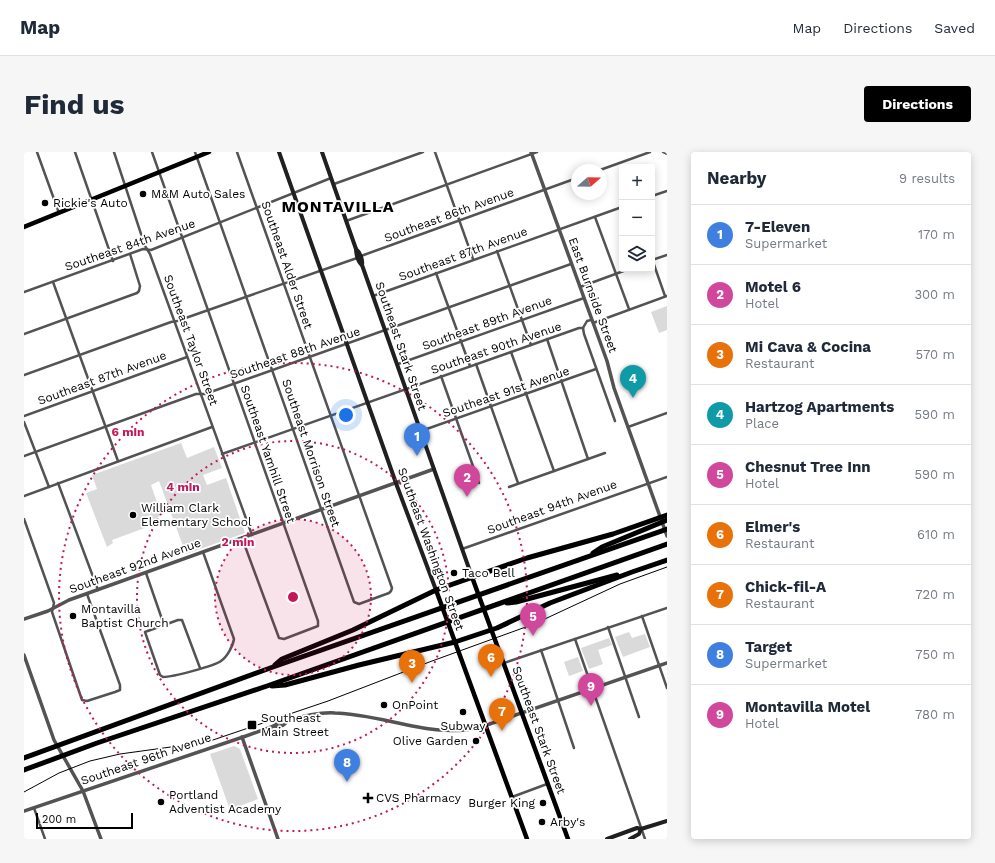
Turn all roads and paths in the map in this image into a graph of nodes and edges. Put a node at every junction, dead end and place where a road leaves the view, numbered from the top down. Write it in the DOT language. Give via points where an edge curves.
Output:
graph roads {
  1 [pos="37,152"];
  2 [pos="75,152"];
  3 [pos="114,152"];
  4 [pos="152,152"];
  5 [pos="209,152"];
  6 [pos="237,152"];
  7 [pos="279,152"];
  8 [pos="322,152"];
  9 [pos="423,152"];
  10 [pos="435,152"];
  11 [pos="537,152"];
  12 [pos="650,152"];
  13 [pos="663,152"];
  14 [pos="531,153"];
  15 [pos="196,154"];
  16 [pos="667,154"];
  17 [pos="607,167"];
  18 [pos="159,172"];
  19 [pos="331,178"];
  20 [pos="571,180"];
  21 [pos="334,184"];
  22 [pos="447,185"];
  23 [pos="125,186"];
  24 [pos="544,190"];
  25 [pos="667,191"];
  26 [pos="294,193"];
  27 [pos="655,195"];
  28 [pos="91,200"];
  29 [pos="257,208"];
  30 [pos="619,208"];
  31 [pos="59,213"];
  32 [pos="595,217"];
  33 [pos="346,221"];
  34 [pos="460,221"];
  35 [pos="220,223"];
  36 [pos="25,225"];
  37 [pos="559,229"];
  38 [pos="183,238"];
  39 [pos="147,250"];
  40 [pos="497,251"];
  41 [pos="130,254"];
  42 [pos="667,255"];
  43 [pos="359,257"];
  44 [pos="655,259"];
  45 [pos="473,260"];
  46 [pos="113,261"];
  47 [pos="572,264"];
  48 [pos="655,268"];
  49 [pos="321,271"];
  50 [pos="619,272"];
  51 [pos="436,273"];
  52 [pos="616,273"];
  53 [pos="53,282"];
  54 [pos="284,284"];
  55 [pos="510,285"];
  56 [pos="580,287"];
  57 [pos="24,292"];
  58 [pos="373,296"];
  59 [pos="666,296"];
  60 [pos="246,297"];
  61 [pos="584,298"];
  62 [pos="448,308"];
  63 [pos="629,309"];
  64 [pos="208,310"];
  65 [pos="66,319"];
  66 [pos="522,320"];
  67 [pos="592,321"];
  68 [pos="174,322"];
  69 [pos="583,328"];
  70 [pos="385,330"];
  71 [pos="24,334"];
  72 [pos="547,339"];
  73 [pos="461,342"];
  74 [pos="347,344"];
  75 [pos="531,345"];
  76 [pos="511,352"];
  77 [pos="79,355"];
  78 [pos="187,357"];
  79 [pos="310,357"];
  80 [pos="476,364"];
  81 [pos="397,365"];
  82 [pos="470,366"];
  83 [pos="596,369"];
  84 [pos="272,370"];
  85 [pos="24,375"];
  86 [pos="441,376"];
  87 [pos="562,381"];
  88 [pos="234,384"];
  89 [pos="406,389"];
  90 [pos="92,391"];
  91 [pos="200,394"];
  92 [pos="526,394"];
  93 [pos="368,402"];
  94 [pos="491,406"];
  95 [pos="667,413"];
  96 [pos="24,416"];
  97 [pos="330,416"];
  98 [pos="456,419"];
  99 [pos="614,421"];
  100 [pos="24,422"];
  101 [pos="105,426"];
  102 [pos="212,427"];
  103 [pos="628,427"];
  104 [pos="293,429"];
  105 [pos="421,432"];
  106 [pos="255,443"];
  107 [pos="35,452"];
  108 [pos="605,453"];
  109 [pos="222,454"];
  110 [pos="24,456"];
  111 [pos="588,459"];
  112 [pos="118,461"];
  113 [pos="434,469"];
  114 [pos="554,471"];
  115 [pos="667,477"];
  116 [pos="396,482"];
  117 [pos="58,483"];
  118 [pos="479,483"];
  119 [pos="518,483"];
  120 [pos="648,483"];
  121 [pos="49,487"];
  122 [pos="509,487"];
  123 [pos="24,496"];
  124 [pos="358,496"];
  125 [pos="321,510"];
  126 [pos="667,515"];
  127 [pos="24,519"];
  128 [pos="667,520"];
  129 [pos="283,523"];
  130 [pos="667,529"];
  131 [pos="252,535"];
  132 [pos="667,536"];
  133 [pos="242,538"];
  134 [pos="667,544"];
  135 [pos="462,549"];
  136 [pos="202,552"];
  137 [pos="587,557"];
  138 [pos="667,560"];
  139 [pos="632,572"];
  140 [pos="146,573"];
  141 [pos="472,577"];
  142 [pos="98,590"];
  143 [pos="436,590"];
  144 [pos="87,594"];
  145 [pos="354,602"];
  146 [pos="500,603"];
  147 [pos="53,608"];
  148 [pos="667,608"];
  149 [pos="642,616"];
  150 [pos="24,619"];
  151 [pos="164,625"];
  152 [pos="608,627"];
  153 [pos="491,629"];
  154 [pos="575,639"];
  155 [pos="456,644"];
  156 [pos="541,650"];
  157 [pos="24,656"];
  158 [pos="504,663"];
  159 [pos="667,663"];
  160 [pos="659,666"];
  161 [pos="273,667"];
  162 [pos="200,668"];
  163 [pos="626,677"];
  164 [pos="267,686"];
  165 [pos="592,688"];
  166 [pos="667,688"];
  167 [pos="558,700"];
  168 [pos="522,713"];
  169 [pos="639,717"];
  170 [pos="485,726"];
  171 [pos="242,737"];
  172 [pos="574,748"];
  173 [pos="24,758"];
  174 [pos="24,770"];
  175 [pos="548,784"];
  176 [pos="83,791"];
  177 [pos="512,797"];
  178 [pos="34,808"];
  179 [pos="24,811"];
  180 [pos="667,821"];
  181 [pos="641,829"];
  182 [pos="45,839"];
  183 [pos="101,839"];
  184 [pos="278,839"];
  185 [pos="527,839"];
  186 [pos="568,839"];
  187 [pos="607,839"];
  188 [pos="630,839"];
  189 [pos="645,839"];
  1 -- 31 [label="street"];
  2 -- 28 [label="street"];
  3 -- 23 [label="street, Southeast Taylor Street"];
  4 -- 18 [label="street, Southeast Yamhill Street"];
  5 -- 15 [label="main road"];
  6 -- 29 [label="street, Southeast Alder Street"];
  7 -- 26 [label="main road, Southeast Washington Street"];
  8 -- 19 [label="main road, Southeast Stark Street"];
  9 -- 21 [label="street"];
  10 -- 22 [label="street"];
  11 -- 14 [label="street"];
  12 -- 17 [label="street"];
  13 -- 16 [label="street"];
  14 -- 22 [label="street"];
  14 -- 24 [label="street, East Burnside Street"];
  15 -- 18 [label="main road"];
  15 -- 35 [label="street, Southeast Morrison Street"];
  18 -- 23 [label="main road"];
  18 -- 38 [label="street, Southeast Yamhill Street"];
  19 -- 21 [label="main road, Southeast Stark Street"];
  19 -- 26 [label="street, Southeast 84th Avenue"];
  20 -- 24 [label="street, Southeast 86th Avenue"];
  21 -- 33 [label="main road, Southeast Stark Street"];
  22 -- 33 [label="street"];
  22 -- 34 [label="street"];
  23 -- 28 [label="main road"];
  23 -- 39 [label="street, Southeast Taylor Street"];
  24 -- 34 [label="street, Southeast 86th Avenue"];
  24 -- 37 [label="street, East Burnside Street"];
  25 -- 27 [label="street"];
  26 -- 29 [label="street, Southeast 84th Avenue"];
  26 -- 49 [label="main road, Southeast Washington Street"];
  28 -- 31 [label="main road"];
  28 -- 46 [label="street"];
  29 -- 35 [label="street, Southeast 84th Avenue"];
  29 -- 54 [label="street, Southeast Alder Street"];
  30 -- 32 [label="street, Southeast 87th Avenue"];
  31 -- 36 [label="main road"];
  32 -- 37 [label="street, Southeast 87th Avenue"];
  32 -- 52 [label="street"];
  33 -- 43 [label="main road, Southeast Stark Street"];
  34 -- 43 [label="street, Southeast 86th Avenue"];
  34 -- 45 [label="street"];
  35 -- 38 [label="street, Southeast 84th Avenue"];
  35 -- 60 [label="street, Southeast Morrison Street"];
  37 -- 40 [label="street, Southeast 87th Avenue"];
  37 -- 47 [label="street, East Burnside Street"];
  38 -- 39 [label="street, Southeast 84th Avenue"];
  38 -- 64 [label="street, Southeast Yamhill Street"];
  39 -- 41 [label="street, Southeast 84th Avenue"];
  39 -- 68 [label="street, Southeast Taylor Street"];
  40 -- 45 [label="street, Southeast 87th Avenue"];
  40 -- 55 [label="street"];
  41 -- 46 [label="street, Southeast 84th Avenue"];
  41 -- 65 [label="street" via="139,281 136,293"];
  42 -- 44 [label="street"];
  43 -- 49 [label="street, Southeast 86th Avenue"];
  43 -- 58 [label="main road, Southeast Stark Street"];
  45 -- 51 [label="street, Southeast 87th Avenue"];
  46 -- 53 [label="street, Southeast 84th Avenue"];
  47 -- 55 [label="street, Southeast 88th Avenue"];
  47 -- 56 [label="street, East Burnside Street"];
  48 -- 59 [label="street"];
  49 -- 54 [label="street, Southeast 86th Avenue"];
  49 -- 74 [label="main road, Southeast Washington Street"];
  50 -- 52 [label="street"];
  51 -- 58 [label="street, Southeast 87th Avenue"];
  51 -- 62 [label="street"];
  52 -- 56 [label="street"];
  52 -- 63 [label="street"];
  53 -- 57 [label="street, Southeast 84th Avenue"];
  53 -- 65 [label="street"];
  54 -- 60 [label="street, Southeast 86th Avenue"];
  54 -- 79 [label="street, Southeast Alder Street"];
  55 -- 62 [label="street, Southeast 88th Avenue"];
  55 -- 66 [label="street"];
  56 -- 61 [label="street, East Burnside Street"];
  58 -- 70 [label="main road, Southeast Stark Street"];
  59 -- 63 [label="street"];
  60 -- 64 [label="street, Southeast 86th Avenue"];
  60 -- 84 [label="street, Southeast Morrison Street"];
  61 -- 66 [label="street, Southeast 89th Avenue"];
  61 -- 67 [label="street, East Burnside Street"];
  62 -- 70 [label="street, Southeast 88th Avenue"];
  62 -- 73 [label="street"];
  63 -- 67 [label="street"];
  64 -- 68 [label="street, Southeast 86th Avenue"];
  64 -- 88 [label="street, Southeast Yamhill Street"];
  65 -- 71 [label="street"];
  65 -- 77 [label="street"];
  66 -- 73 [label="street, Southeast 89th Avenue"];
  66 -- 75 [label="street"];
  67 -- 69 [label="street, Southeast 90th Avenue" via="587,321"];
  67 -- 103 [label="street, East Burnside Street"];
  68 -- 77 [label="street, Southeast 86th Avenue"];
  68 -- 78 [label="street, Southeast Taylor Street"];
  69 -- 72 [label="street, Southeast 90th Avenue"];
  69 -- 83 [label="street"];
  70 -- 74 [label="street, Southeast 88th Avenue"];
  70 -- 81 [label="main road, Southeast Stark Street"];
  72 -- 75 [label="street, Southeast 90th Avenue"];
  72 -- 87 [label="street"];
  73 -- 81 [label="street, Southeast 89th Avenue"];
  73 -- 82 [label="street"];
  74 -- 79 [label="street, Southeast 88th Avenue"];
  74 -- 93 [label="main road, Southeast Washington Street"];
  75 -- 76 [label="street, Southeast 90th Avenue"];
  76 -- 80 [label="street, Southeast 90th Avenue"];
  76 -- 92 [label="street"];
  77 -- 85 [label="street, Southeast 86th Avenue"];
  77 -- 90 [label="street"];
  78 -- 90 [label="street, Southeast 87th Avenue"];
  78 -- 91 [label="street, Southeast Taylor Street"];
  79 -- 84 [label="street, Southeast 88th Avenue"];
  79 -- 97 [label="street, Southeast Alder Street"];
  80 -- 82 [label="street, Southeast 90th Avenue"];
  80 -- 94 [label="street"];
  81 -- 89 [label="main road, Southeast Stark Street"];
  82 -- 86 [label="street, Southeast 90th Avenue"];
  83 -- 87 [label="street, Southeast 91st Avenue"];
  83 -- 99 [label="street"];
  84 -- 88 [label="street, Southeast 88th Avenue"];
  84 -- 104 [label="street, Southeast Morrison Street"];
  86 -- 89 [label="street, Southeast 90th Avenue"];
  86 -- 98 [label="street"];
  87 -- 92 [label="street, Southeast 91st Avenue"];
  87 -- 111 [label="street"];
  88 -- 91 [label="street, Southeast 88th Avenue"];
  88 -- 106 [label="street, Southeast Yamhill Street"];
  89 -- 93 [label="street, Southeast 90th Avenue"];
  89 -- 105 [label="main road, Southeast Stark Street"];
  90 -- 96 [label="street, Southeast 87th Avenue"];
  90 -- 101 [label="street"];
  91 -- 101 [label="street, Southeast 88th Avenue"];
  91 -- 102 [label="street, Southeast Taylor Street"];
  92 -- 94 [label="street, Southeast 91st Avenue"];
  92 -- 114 [label="street"];
  93 -- 97 [label="street, Southeast 90th Avenue"];
  93 -- 116 [label="main road, Southeast Washington Street"];
  94 -- 98 [label="street, Southeast 91st Avenue"];
  94 -- 119 [label="street"];
  95 -- 103 [label="street"];
  97 -- 104 [label="street, Southeast 90th Avenue"];
  97 -- 124 [label="street, Southeast Alder Street"];
  98 -- 105 [label="street, Southeast 91st Avenue"];
  98 -- 118 [label="street"];
  100 -- 107 [label="street"];
  101 -- 107 [label="street, Southeast 88th Avenue"];
  101 -- 112 [label="street"];
  102 -- 109 [label="street, Southeast Taylor Street"];
  102 -- 112 [label="street"];
  103 -- 120 [label="street, East Burnside Street"];
  104 -- 106 [label="street, Southeast 90th Avenue"];
  104 -- 125 [label="street, Southeast Morrison Street"];
  105 -- 113 [label="main road, Southeast Stark Street"];
  106 -- 109 [label="street, Southeast 90th Avenue"];
  106 -- 129 [label="street, Southeast Yamhill Street"];
  107 -- 110 [label="street, Southeast 88th Avenue"];
  107 -- 121 [label="street"];
  108 -- 111 [label="street"];
  109 -- 131 [label="street, Southeast Taylor Street"];
  111 -- 114 [label="street"];
  112 -- 117 [label="street"];
  113 -- 116 [label="street, Southeast 92nd Avenue"];
  113 -- 135 [label="main road, Southeast Stark Street"];
  114 -- 119 [label="street"];
  115 -- 120 [label="street, Southeast 94th Avenue"];
  116 -- 124 [label="street, Southeast 92nd Avenue"];
  116 -- 143 [label="main road, Southeast Washington Street"];
  117 -- 121 [label="street"];
  117 -- 142 [label="street"];
  119 -- 122 [label="street"];
  120 -- 132 [label="street, East Burnside Street"];
  120 -- 135 [label="street, Southeast 94th Avenue"];
  121 -- 123 [label="street"];
  124 -- 125 [label="street, Southeast 92nd Avenue"];
  124 -- 145 [label="street, Southeast Alder Street" via="392,591 359,604"];
  125 -- 129 [label="street, Southeast 92nd Avenue"];
  125 -- 145 [label="street, Southeast Morrison Street"];
  126 -- 141 [label="highway"];
  127 -- 147 [label="street" via="54,603"];
  128 -- 137 [label="highway" via="602,547"];
  129 -- 131 [label="street, Southeast 92nd Avenue"];
  129 -- 133 [label="street, Southeast Yamhill Street" via="318,621 318,626 284,639 278,635"];
  130 -- 137 [label="highway"];
  131 -- 133 [label="street, Southeast 92nd Avenue"];
  133 -- 136 [label="street, Southeast 92nd Avenue"];
  134 -- 146 [label="highway"];
  135 -- 141 [label="main road, Southeast Stark Street"];
  136 -- 140 [label="street, Southeast 92nd Avenue"];
  136 -- 162 [label="street" via="234,639 222,660"];
  137 -- 161 [label="highway"];
  138 -- 139 [label="highway"];
  139 -- 146 [label="highway" via="516,602"];
  139 -- 153 [label="highway"];
  140 -- 142 [label="street, Southeast 92nd Avenue"];
  140 -- 151 [label="street"];
  141 -- 143 [label="highway"];
  141 -- 153 [label="main road, Southeast Stark Street"];
  142 -- 144 [label="street, Southeast 92nd Avenue"];
  143 -- 155 [label="main road, Southeast Washington Street"];
  143 -- 161 [label="highway" via="353,630 282,659"];
  144 -- 147 [label="street, Southeast 92nd Avenue"];
  144 -- 147 [label="street" via="120,690 82,700 52,612"];
  146 -- 164 [label="highway"];
  147 -- 150 [label="street, Southeast 92nd Avenue"];
  148 -- 149 [label="street"];
  149 -- 152 [label="street"];
  149 -- 160 [label="street"];
  151 -- 162 [label="street" via="182,620"];
  151 -- 162 [label="street" via="145,632 161,676 166,678"];
  152 -- 154 [label="street"];
  152 -- 163 [label="street"];
  153 -- 155 [label="highway"];
  153 -- 158 [label="main road, Southeast Stark Street"];
  154 -- 156 [label="street"];
  154 -- 165 [label="street"];
  155 -- 164 [label="highway" via="359,665 285,685"];
  155 -- 170 [label="main road, Southeast Washington Street"];
  156 -- 158 [label="street"];
  156 -- 167 [label="street"];
  157 -- 176 [label="street" via="50,731"];
  158 -- 168 [label="main road, Southeast Stark Street"];
  159 -- 160 [label="street, Southeast 96th Avenue"];
  160 -- 163 [label="street, Southeast 96th Avenue"];
  160 -- 166 [label="street"];
  161 -- 173 [label="highway"];
  163 -- 165 [label="street, Southeast 96th Avenue"];
  163 -- 169 [label="street"];
  164 -- 174 [label="highway"];
  165 -- 167 [label="street, Southeast 96th Avenue"];
  165 -- 181 [label="street"];
  167 -- 168 [label="street, Southeast 96th Avenue"];
  167 -- 172 [label="street"];
  168 -- 170 [label="street, Southeast 96th Avenue"];
  168 -- 175 [label="main road, Southeast Stark Street"];
  170 -- 171 [label="street, Southeast 96th Avenue" via="446,732 336,713 306,716"];
  170 -- 177 [label="main road, Southeast Washington Street"];
  171 -- 176 [label="street, Southeast 96th Avenue"];
  171 -- 184 [label="street"];
  175 -- 177 [label="street"];
  175 -- 186 [label="main road, Southeast Stark Street"];
  176 -- 178 [label="street, Southeast 96th Avenue"];
  176 -- 183 [label="street"];
  177 -- 185 [label="main road, Southeast Washington Street"];
  178 -- 179 [label="street, Southeast 96th Avenue"];
  178 -- 182 [label="street"];
  180 -- 181 [label="main road"];
  181 -- 187 [label="main road" via="637,828"];
  181 -- 188 [label="main road" via="639,834"];
  181 -- 189 [label="street"];
}
